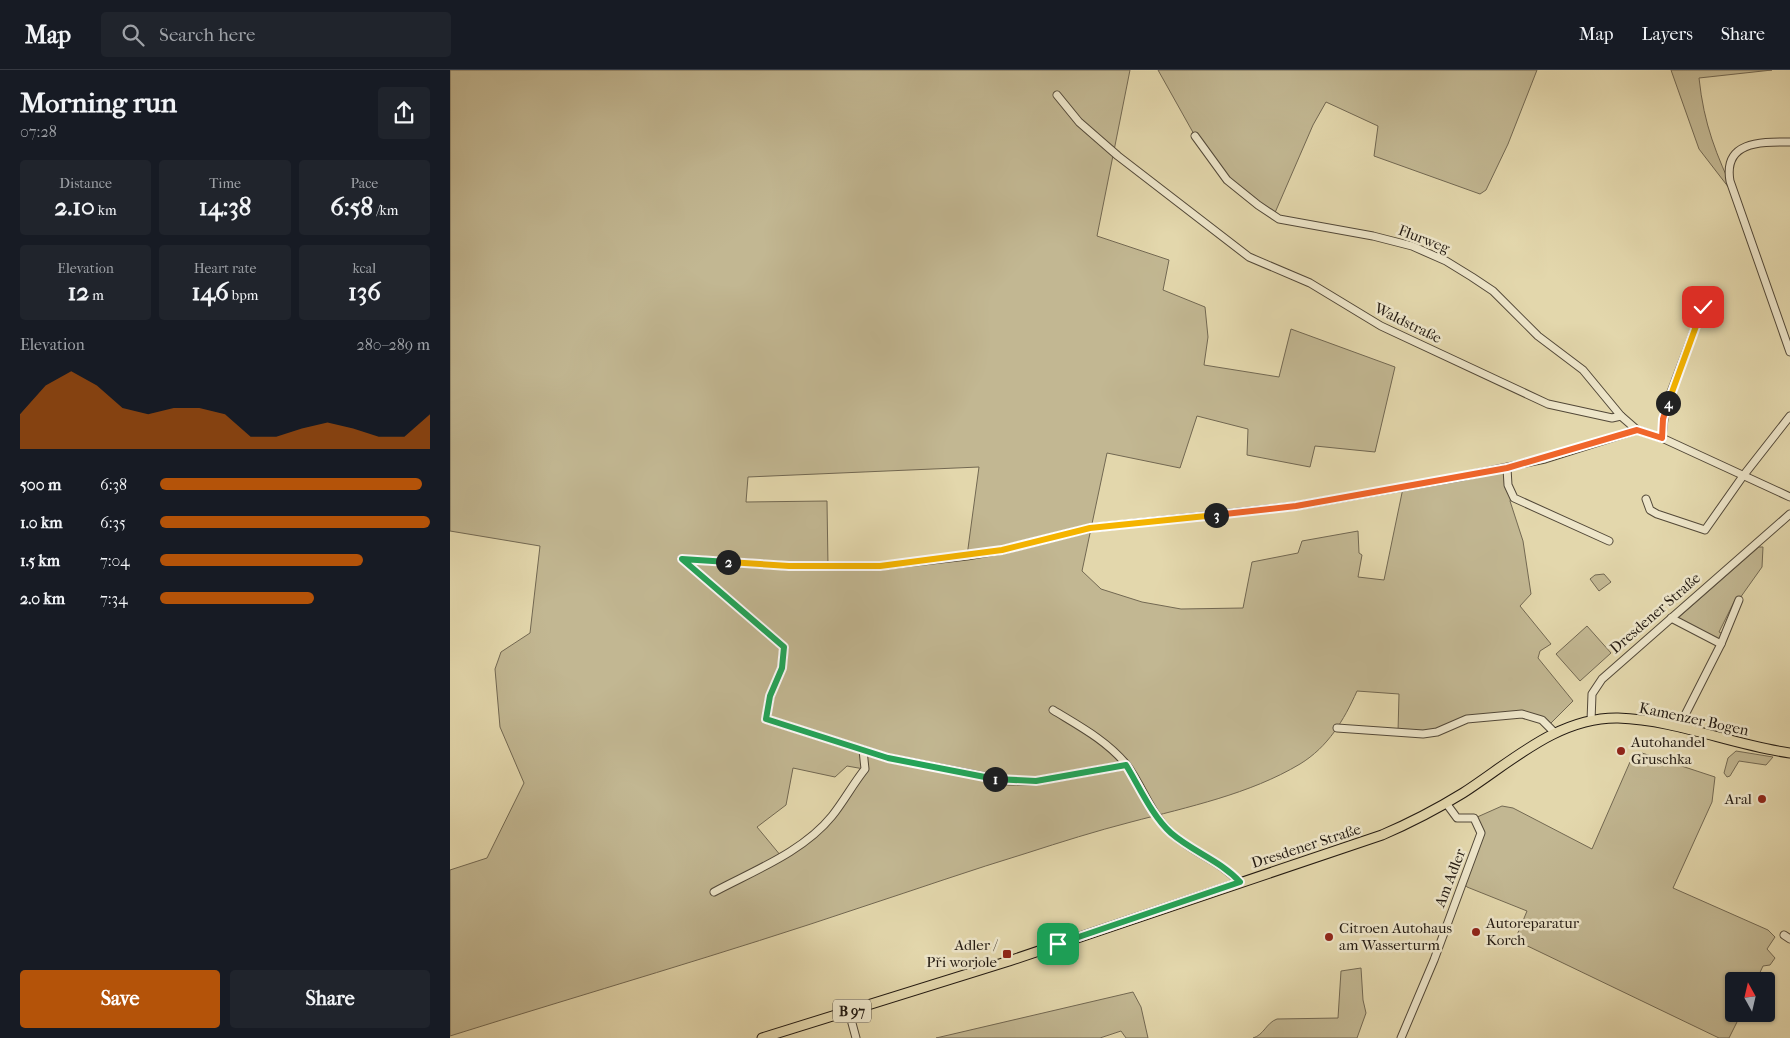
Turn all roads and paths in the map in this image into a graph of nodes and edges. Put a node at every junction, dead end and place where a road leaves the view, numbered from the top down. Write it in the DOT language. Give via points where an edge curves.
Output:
graph roads {
  1 [pos="1057,94"];
  2 [pos="1195,136"];
  3 [pos="1790,142"];
  4 [pos="1703,307"];
  5 [pos="1790,352"];
  6 [pos="1621,416"];
  7 [pos="1790,416"];
  8 [pos="1637,430"];
  9 [pos="1662,438"];
  10 [pos="1507,468"];
  11 [pos="1743,476"];
  12 [pos="1790,497"];
  13 [pos="1646,499"];
  14 [pos="1790,514"];
  15 [pos="1609,541"];
  16 [pos="1739,600"];
  17 [pos="1671,618"];
  18 [pos="1721,644"];
  19 [pos="1053,710"];
  20 [pos="1591,720"];
  21 [pos="1337,728"];
  22 [pos="1681,728"];
  23 [pos="1555,733"];
  24 [pos="863,750"];
  25 [pos="1790,753"];
  26 [pos="1126,765"];
  27 [pos="1446,803"];
  28 [pos="1240,882"];
  29 [pos="714,892"];
  30 [pos="849,1012"];
  31 [pos="762,1038"];
  32 [pos="856,1038"];
  33 [pos="1401,1038"];
  1 -- 6 [label="street, Waldstraße" via="1079,122 1118,156 1249,257 1310,283 1381,326 1548,404 1612,418"];
  2 -- 6 [label="street, Flurweg" via="1228,180 1279,219 1412,246 1472,276 1493,291 1538,336 1583,370"];
  3 -- 5 [label="street" via="1754,144 1740,149 1731,157 1729,175"];
  4 -- 9 [label="street" via="1665,408"];
  6 -- 8 [label="street"];
  7 -- 11 [label="street"];
  8 -- 9 [label="street"];
  8 -- 10 [label="street"];
  9 -- 11 [label="street"];
  10 -- 15 [label="street" via="1508,485 1514,498"];
  10 -- 24 [label="street" via="1296,506 1090,528 1002,550 880,566 789,566 682,559 784,647 782,668 770,696 766,719"];
  11 -- 12 [label="street"];
  11 -- 13 [label="street" via="1705,530 1657,514 1650,510"];
  14 -- 17 [label="street, Dresdener Straße"];
  16 -- 18 [label="street"];
  17 -- 18 [label="street"];
  17 -- 20 [label="street, Dresdener Straße" via="1596,686 1590,703"];
  18 -- 22 [label="street"];
  19 -- 26 [label="street" via="1103,741"];
  20 -- 22 [label="main road, Kamenzer Bogen / B 97" via="1635,719"];
  20 -- 23 [label="main road, Dresdener Straße / B 97"];
  21 -- 23 [label="street" via="1422,734 1437,732 1468,719 1522,714 1542,720"];
  22 -- 25 [label="main road, Kamenzer Bogen / B 97"];
  23 -- 27 [label="main road, Dresdener Straße / B 97"];
  24 -- 26 [label="street" via="936,769 1009,782 1036,781"];
  24 -- 29 [label="street" via="865,769 831,816 803,842"];
  26 -- 28 [label="street" via="1170,832 1220,864"];
  27 -- 28 [label="main road, Dresdener Straße / B 97" via="1382,835"];
  27 -- 33 [label="street, Am Adler" via="1457,818 1474,818 1481,833"];
  28 -- 30 [label="main road, Dresdener Straße / B 97"];
  30 -- 31 [label="main road, Dresdener Straße / B 97"];
  30 -- 32 [label="street"];
}
